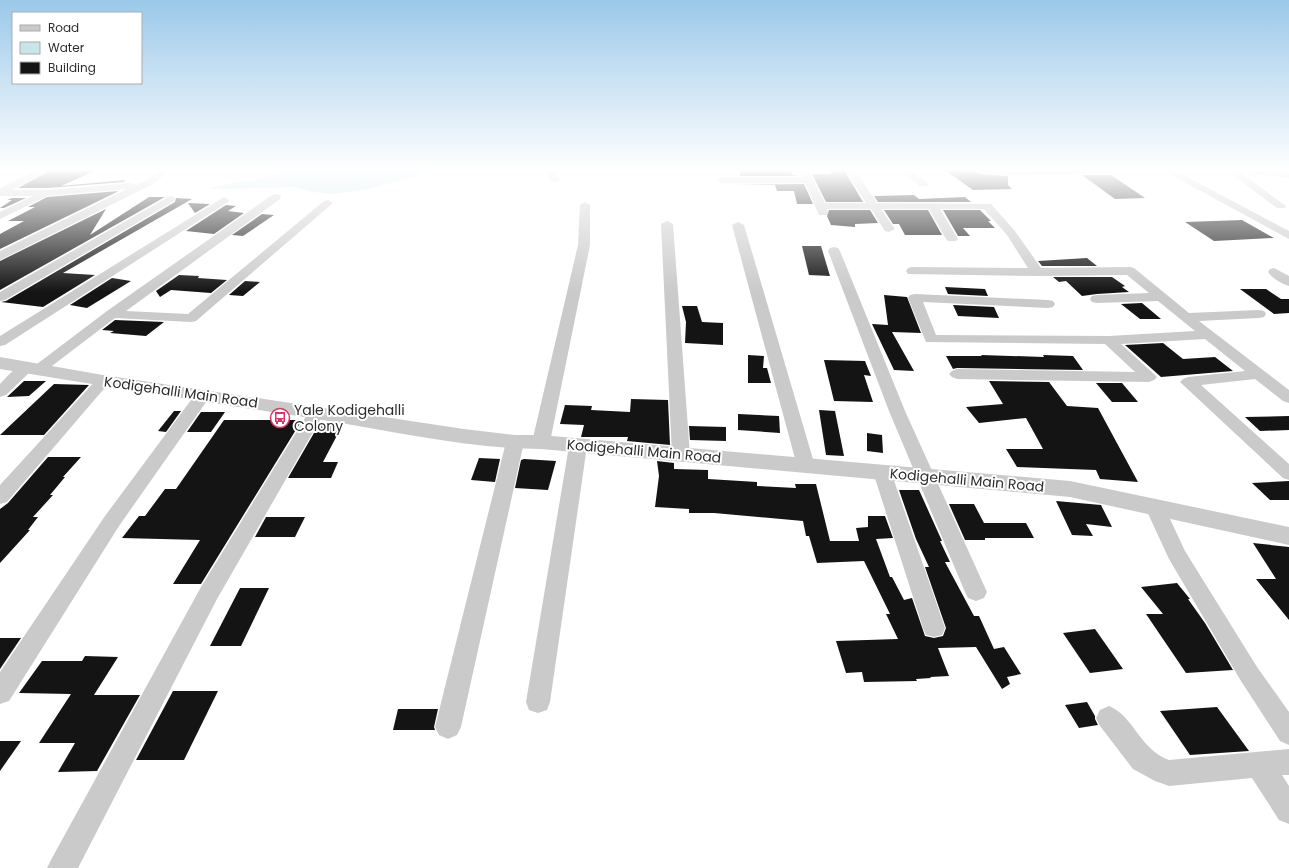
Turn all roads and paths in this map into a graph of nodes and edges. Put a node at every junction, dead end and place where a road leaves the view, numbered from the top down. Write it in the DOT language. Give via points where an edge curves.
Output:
graph roads {
  1 [pos="11,211"];
  2 [pos="90,211"];
  3 [pos="152,211"];
  4 [pos="207,211"];
  5 [pos="257,211"];
  6 [pos="319,211"];
  7 [pos="585,211"];
  8 [pos="877,211"];
  9 [pos="936,211"];
  10 [pos="991,211"];
  11 [pos="1242,211"];
  12 [pos="0,216"];
  13 [pos="666,224"];
  14 [pos="738,225"];
  15 [pos="889,229"];
  16 [pos="1289,236"];
  17 [pos="952,239"];
  18 [pos="834,251"];
  19 [pos="0,256"];
  20 [pos="912,271"];
  21 [pos="1037,272"];
  22 [pos="1274,272"];
  23 [pos="1289,282"];
  24 [pos="0,297"];
  25 [pos="1160,297"];
  26 [pos="1097,299"];
  27 [pos="1048,304"];
  28 [pos="112,314"];
  29 [pos="1259,314"];
  30 [pos="1186,317"];
  31 [pos="1209,335"];
  32 [pos="1109,340"];
  33 [pos="0,342"];
  34 [pos="0,362"];
  35 [pos="32,369"];
  36 [pos="957,374"];
  37 [pos="1259,374"];
  38 [pos="103,381"];
  39 [pos="0,392"];
  40 [pos="203,395"];
  41 [pos="1289,398"];
  42 [pos="316,413"];
  43 [pos="515,442"];
  44 [pos="541,442"];
  45 [pos="578,446"];
  46 [pos="681,455"];
  47 [pos="806,466"];
  48 [pos="882,472"];
  49 [pos="1289,474"];
  50 [pos="926,476"];
  51 [pos="0,497"];
  52 [pos="1155,507"];
  53 [pos="1289,536"];
  54 [pos="976,592"];
  55 [pos="934,628"];
  56 [pos="0,693"];
  57 [pos="538,702"];
  58 [pos="1109,718"];
  59 [pos="448,727"];
  60 [pos="1289,733"];
  61 [pos="1289,762"];
  62 [pos="1258,764"];
  63 [pos="1289,810"];
  64 [pos="62,868"];
  1 -- 12 [label="street"];
  2 -- 19 [label="street"];
  3 -- 24 [label="street"];
  4 -- 33 [label="street"];
  5 -- 28 [label="street"];
  6 -- 28 [label="street" via="191,318"];
  7 -- 44 [label="street" via="584,245"];
  8 -- 15 [label="street"];
  9 -- 17 [label="street"];
  10 -- 21 [label="street" via="1011,233"];
  11 -- 16 [label="street"];
  13 -- 46 [label="street"];
  14 -- 47 [label="street"];
  18 -- 50 [label="street" via="897,411"];
  20 -- 21 [label="street"];
  21 -- 25 [label="street" via="1130,271"];
  22 -- 23 [label="street"];
  25 -- 26 [label="street"];
  25 -- 30 [label="street"];
  27 -- 32 [label="street" via="915,298 931,339"];
  28 -- 35 [label="street"];
  29 -- 30 [label="street"];
  30 -- 31 [label="street"];
  31 -- 32 [label="street"];
  31 -- 37 [label="street"];
  32 -- 36 [label="street" via="1149,377"];
  34 -- 35 [label="street, Kodigehalli Main Road"];
  35 -- 38 [label="street, Kodigehalli Main Road"];
  35 -- 39 [label="street"];
  37 -- 41 [label="street"];
  37 -- 49 [label="street" via="1188,382"];
  38 -- 40 [label="street, Kodigehalli Main Road"];
  38 -- 51 [label="street"];
  40 -- 42 [label="street, Kodigehalli Main Road"];
  40 -- 56 [label="street" via="112,521"];
  42 -- 43 [label="street, Kodigehalli Main Road"];
  42 -- 64 [label="street" via="209,592"];
  43 -- 44 [label="street, Kodigehalli Main Road"];
  43 -- 59 [label="street"];
  44 -- 45 [label="street, Kodigehalli Main Road"];
  45 -- 46 [label="street, Kodigehalli Main Road"];
  45 -- 57 [label="street"];
  46 -- 47 [label="street, Kodigehalli Main Road"];
  47 -- 48 [label="street, Kodigehalli Main Road"];
  48 -- 50 [label="street, Kodigehalli Main Road"];
  48 -- 55 [label="street"];
  50 -- 52 [label="street, Kodigehalli Main Road" via="1070,489"];
  50 -- 54 [label="street"];
  52 -- 53 [label="street, Kodigehalli Main Road"];
  52 -- 60 [label="street" via="1176,554 1249,674"];
  58 -- 62 [label="street" via="1142,760 1169,773"];
  61 -- 62 [label="street"];
  62 -- 63 [label="street"];
}
